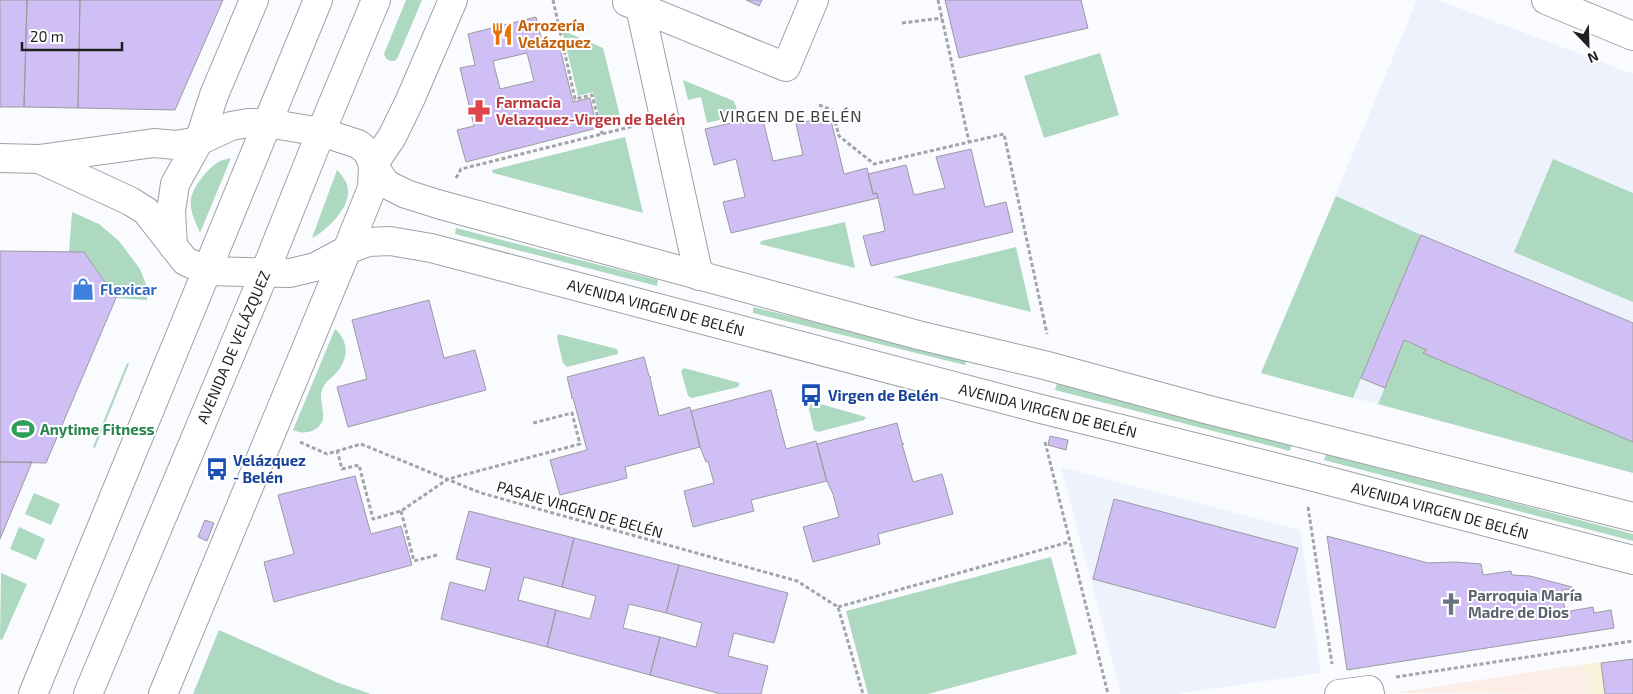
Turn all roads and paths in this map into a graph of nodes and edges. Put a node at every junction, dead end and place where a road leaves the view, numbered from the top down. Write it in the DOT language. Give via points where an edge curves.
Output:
graph roads {
  1 [pos="254,0"];
  2 [pos="318,0"];
  3 [pos="376,0"];
  4 [pos="452,0"];
  5 [pos="553,0"];
  6 [pos="814,0"];
  7 [pos="938,0"];
  8 [pos="1546,0"];
  9 [pos="632,4"];
  10 [pos="942,18"];
  11 [pos="902,23"];
  12 [pos="1633,36"];
  13 [pos="819,105"];
  14 [pos="663,119"];
  15 [pos="267,123"];
  16 [pos="321,132"];
  17 [pos="602,134"];
  18 [pos="199,141"];
  19 [pos="969,142"];
  20 [pos="0,158"];
  21 [pos="39,159"];
  22 [pos="373,165"];
  23 [pos="441,205"];
  24 [pos="173,246"];
  25 [pos="347,250"];
  26 [pos="207,271"];
  27 [pos="265,272"];
  28 [pos="699,276"];
  29 [pos="1044,365"];
  30 [pos="1037,408"];
  31 [pos="533,422"];
  32 [pos="274,430"];
  33 [pos="337,450"];
  34 [pos="1302,474"];
  35 [pos="448,479"];
  36 [pos="401,511"];
  37 [pos="1633,517"];
  38 [pos="1069,542"];
  39 [pos="437,555"];
  40 [pos="1633,560"];
  41 [pos="838,607"];
  42 [pos="1633,641"];
  43 [pos="1332,665"];
  44 [pos="1369,692"];
  45 [pos="33,694"];
  46 [pos="88,694"];
  47 [pos="163,694"];
  48 [pos="863,694"];
  49 [pos="1108,694"];
  50 [pos="1340,694"];
  1 -- 18 [label="street" via="214,95"];
  2 -- 15 [label="street"];
  3 -- 16 [label="street, AVENIDA DE VELÁZQUEZ"];
  4 -- 22 [label="street" via="410,100"];
  5 -- 17 [label="path" via="575,99 592,95"];
  6 -- 9 [label="street" via="786,67"];
  7 -- 10 [label="path"];
  8 -- 12 [label="street"];
  9 -- 14 [label="street"];
  10 -- 11 [label="path"];
  10 -- 19 [label="path"];
  13 -- 19 [label="path" via="832,110 839,136 874,164"];
  14 -- 17 [label="path"];
  14 -- 28 [label="street"];
  15 -- 16 [label="street"];
  15 -- 18 [label="street" via="231,126"];
  15 -- 26 [label="street"];
  16 -- 22 [label="street" via="358,144 368,152"];
  16 -- 27 [label="street, AVENIDA DE VELÁZQUEZ"];
  17 -- 23 [label="path" via="461,169"];
  18 -- 21 [label="street" via="176,145 154,143"];
  18 -- 24 [label="street" via="174,184 171,211"];
  19 -- 29 [label="path" via="1004,134 1047,332"];
  20 -- 21 [label="street"];
  21 -- 24 [label="street" via="146,211"];
  22 -- 23 [label="street" via="386,184"];
  22 -- 25 [label="street" via="372,188"];
  23 -- 28 [label="street"];
  24 -- 26 [label="street" via="185,261"];
  25 -- 27 [label="street, AVENIDA VIRGEN DE BELÉN" via="315,267 290,273"];
  25 -- 30 [label="street, AVENIDA VIRGEN DE BELÉN" via="368,242 390,241 431,248"];
  25 -- 32 [label="street"];
  26 -- 27 [label="street, AVENIDA VIRGEN DE BELÉN"];
  26 -- 45 [label="street"];
  27 -- 46 [label="street, AVENIDA DE VELÁZQUEZ"];
  28 -- 29 [label="street"];
  29 -- 37 [label="street"];
  30 -- 34 [label="street, AVENIDA VIRGEN DE BELÉN"];
  30 -- 38 [label="path"];
  31 -- 35 [label="path" via="572,413 580,444"];
  32 -- 33 [label="path" via="327,454"];
  32 -- 47 [label="street"];
  33 -- 35 [label="path, PASAJE VIRGEN DE BELÉN" via="361,444"];
  33 -- 36 [label="path" via="342,469 359,465 374,519"];
  34 -- 40 [label="street, AVENIDA VIRGEN DE BELÉN"];
  34 -- 43 [label="path"];
  35 -- 36 [label="path"];
  35 -- 41 [label="path, PASAJE VIRGEN DE BELÉN" via="481,493 797,582"];
  36 -- 39 [label="path" via="414,561"];
  38 -- 41 [label="path"];
  38 -- 49 [label="path"];
  41 -- 48 [label="path"];
  42 -- 44 [label="path" via="1384,679"];
  44 -- 50 [label="street"];
}
